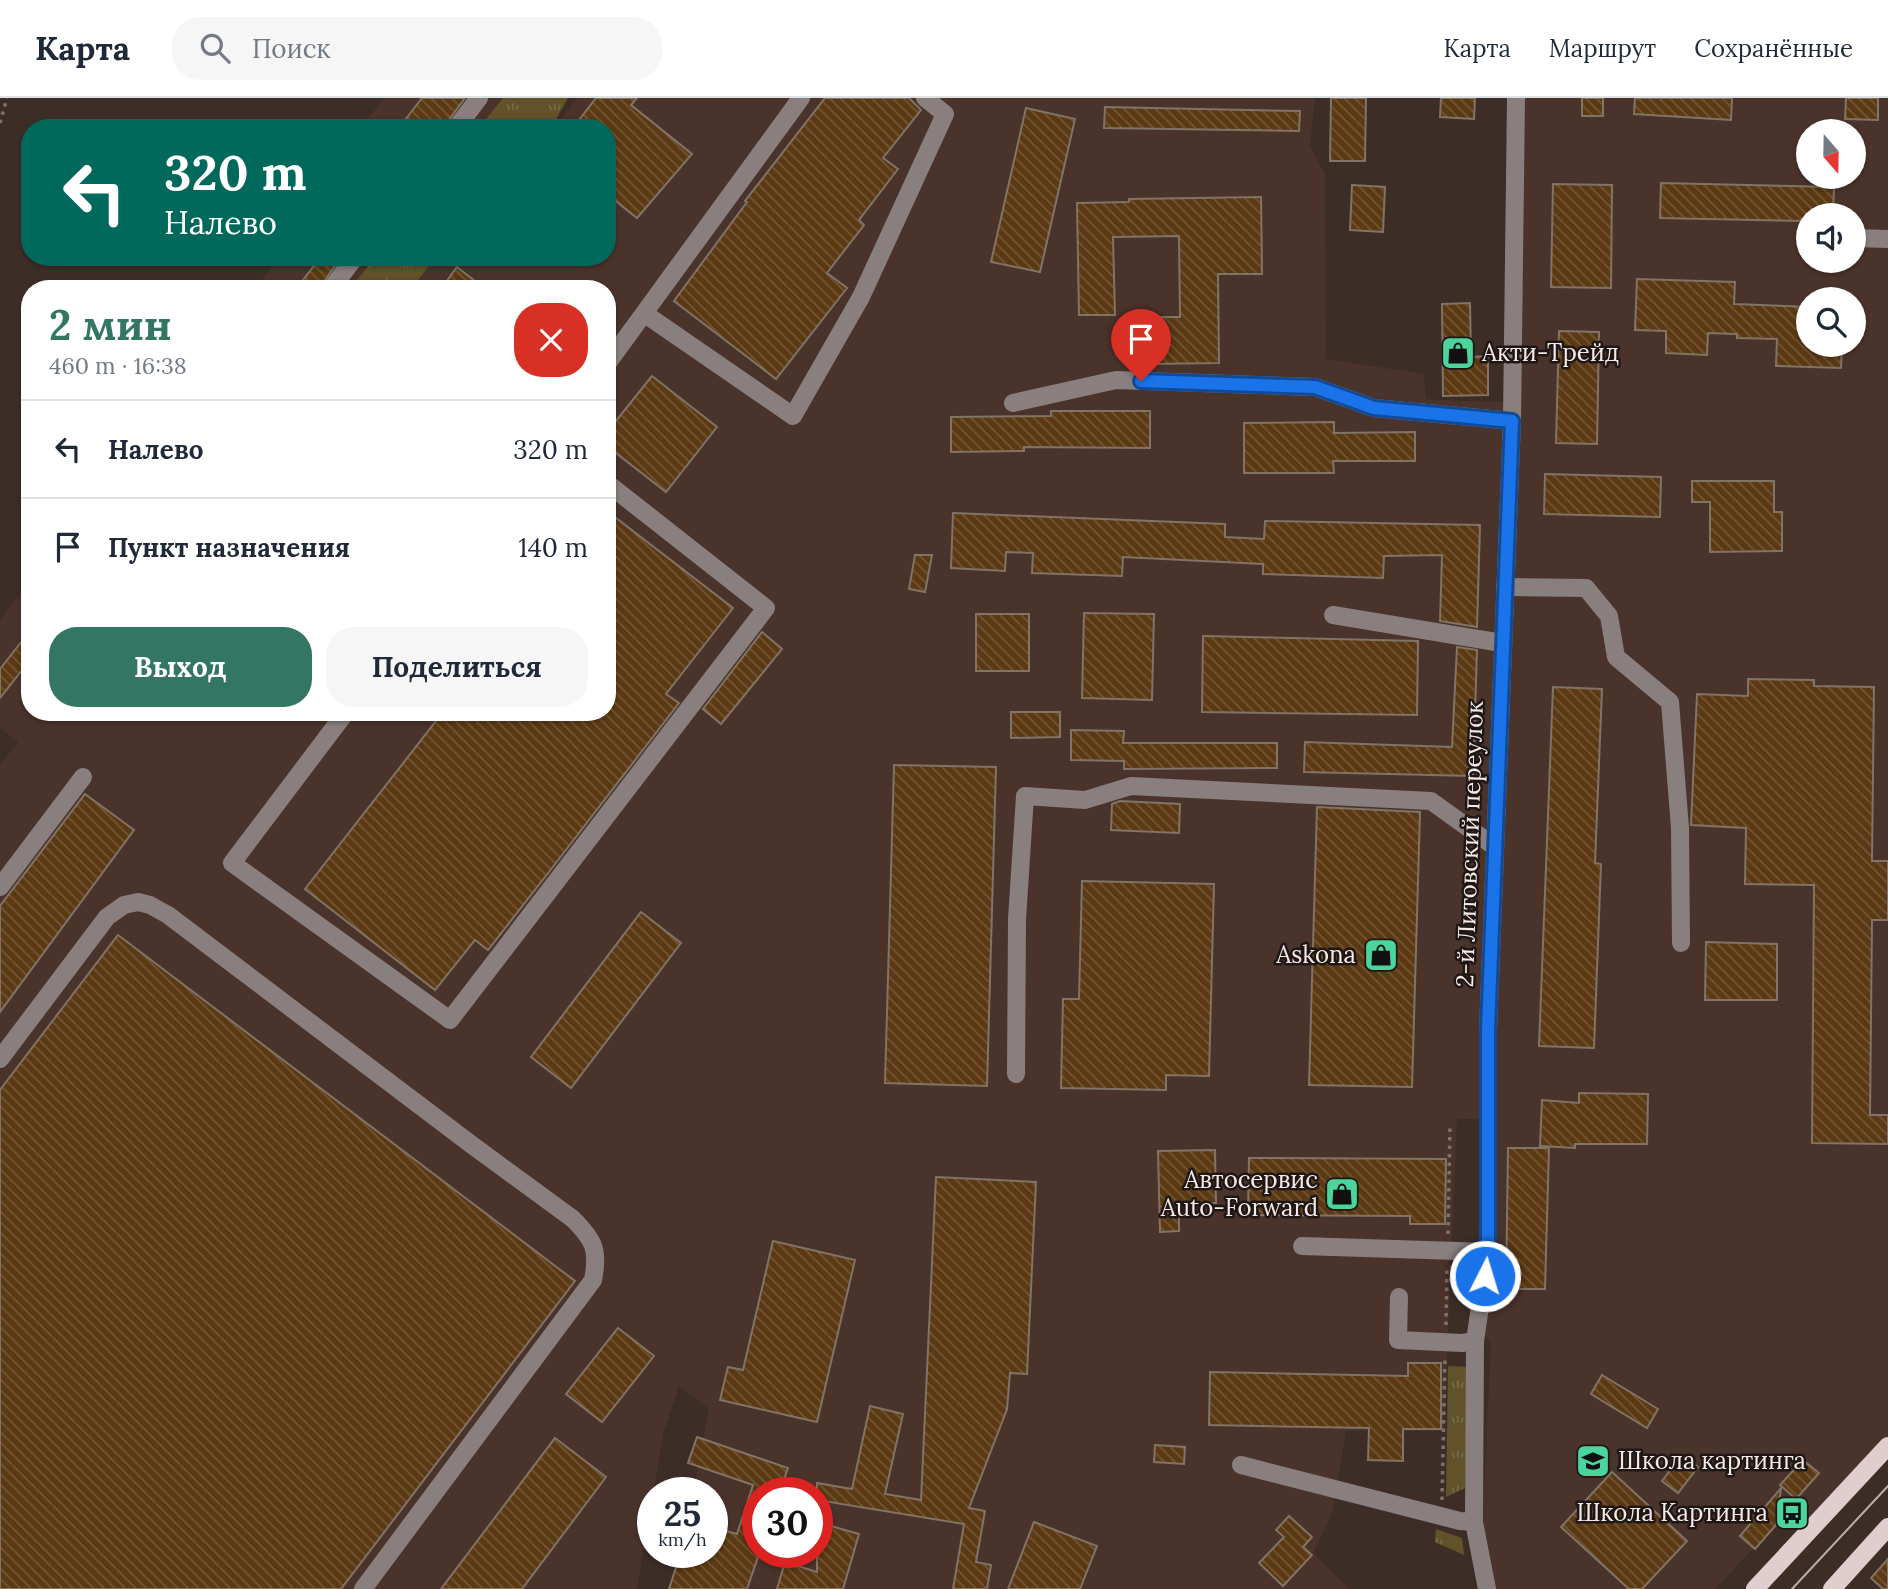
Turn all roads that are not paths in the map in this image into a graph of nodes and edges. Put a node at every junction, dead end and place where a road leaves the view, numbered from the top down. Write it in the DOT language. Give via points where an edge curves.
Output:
graph roads {
  1 [pos="480,98"];
  2 [pos="802,98"];
  3 [pos="925,98"];
  4 [pos="1516,98"];
  5 [pos="463,119"];
  6 [pos="1866,238"];
  7 [pos="1888,239"];
  8 [pos="645,314"];
  9 [pos="616,352"];
  10 [pos="1013,403"];
  11 [pos="1512,421"];
  12 [pos="616,490"];
  13 [pos="1505,587"];
  14 [pos="1333,615"];
  15 [pos="1503,643"];
  16 [pos="338,721"];
  17 [pos="83,777"];
  18 [pos="1495,847"];
  19 [pos="0,887"];
  20 [pos="1681,943"];
  21 [pos="0,1059"];
  22 [pos="1016,1074"];
  23 [pos="1301,1247"];
  24 [pos="1488,1252"];
  25 [pos="1399,1297"];
  26 [pos="1475,1340"];
  27 [pos="1888,1446"];
  28 [pos="1241,1465"];
  29 [pos="1474,1522"];
  30 [pos="1888,1527"];
  31 [pos="363,1589"];
  32 [pos="1487,1589"];
  33 [pos="1755,1589"];
  34 [pos="1832,1589"];
  1 -- 5 [label="street"];
  2 -- 8 [label="street"];
  3 -- 8 [label="street" via="945,114 861,298 793,416"];
  4 -- 11 [label="street, 2-й Литовский переулок"];
  6 -- 7 [label="street"];
  8 -- 9 [label="street"];
  10 -- 11 [label="street" via="1116,380 1302,386 1374,408"];
  11 -- 13 [label="street, 2-й Литовский переулок"];
  12 -- 16 [label="street" via="766,608 450,1020 232,863"];
  13 -- 15 [label="street, 2-й Литовский переулок"];
  13 -- 20 [label="street" via="1586,588 1609,616 1616,657 1670,702 1680,828"];
  14 -- 15 [label="street"];
  15 -- 18 [label="street, 2-й Литовский переулок"];
  17 -- 19 [label="street"];
  18 -- 22 [label="street" via="1431,801 1130,786 1085,800 1025,796 1017,919"];
  18 -- 24 [label="street, 2-й Литовский переулок" via="1488,1030"];
  21 -- 31 [label="street" via="107,917 124,905 150,905 587,1232 596,1255 593,1280"];
  23 -- 24 [label="street"];
  24 -- 26 [label="street, 2-й Литовский переулок"];
  25 -- 26 [label="street" via="1398,1340"];
  26 -- 29 [label="street, 2-й Литовский переулок"];
  27 -- 33 [label="main road"];
  28 -- 29 [label="street"];
  29 -- 32 [label="street, 2-й Литовский переулок"];
  30 -- 34 [label="main road"];
}
